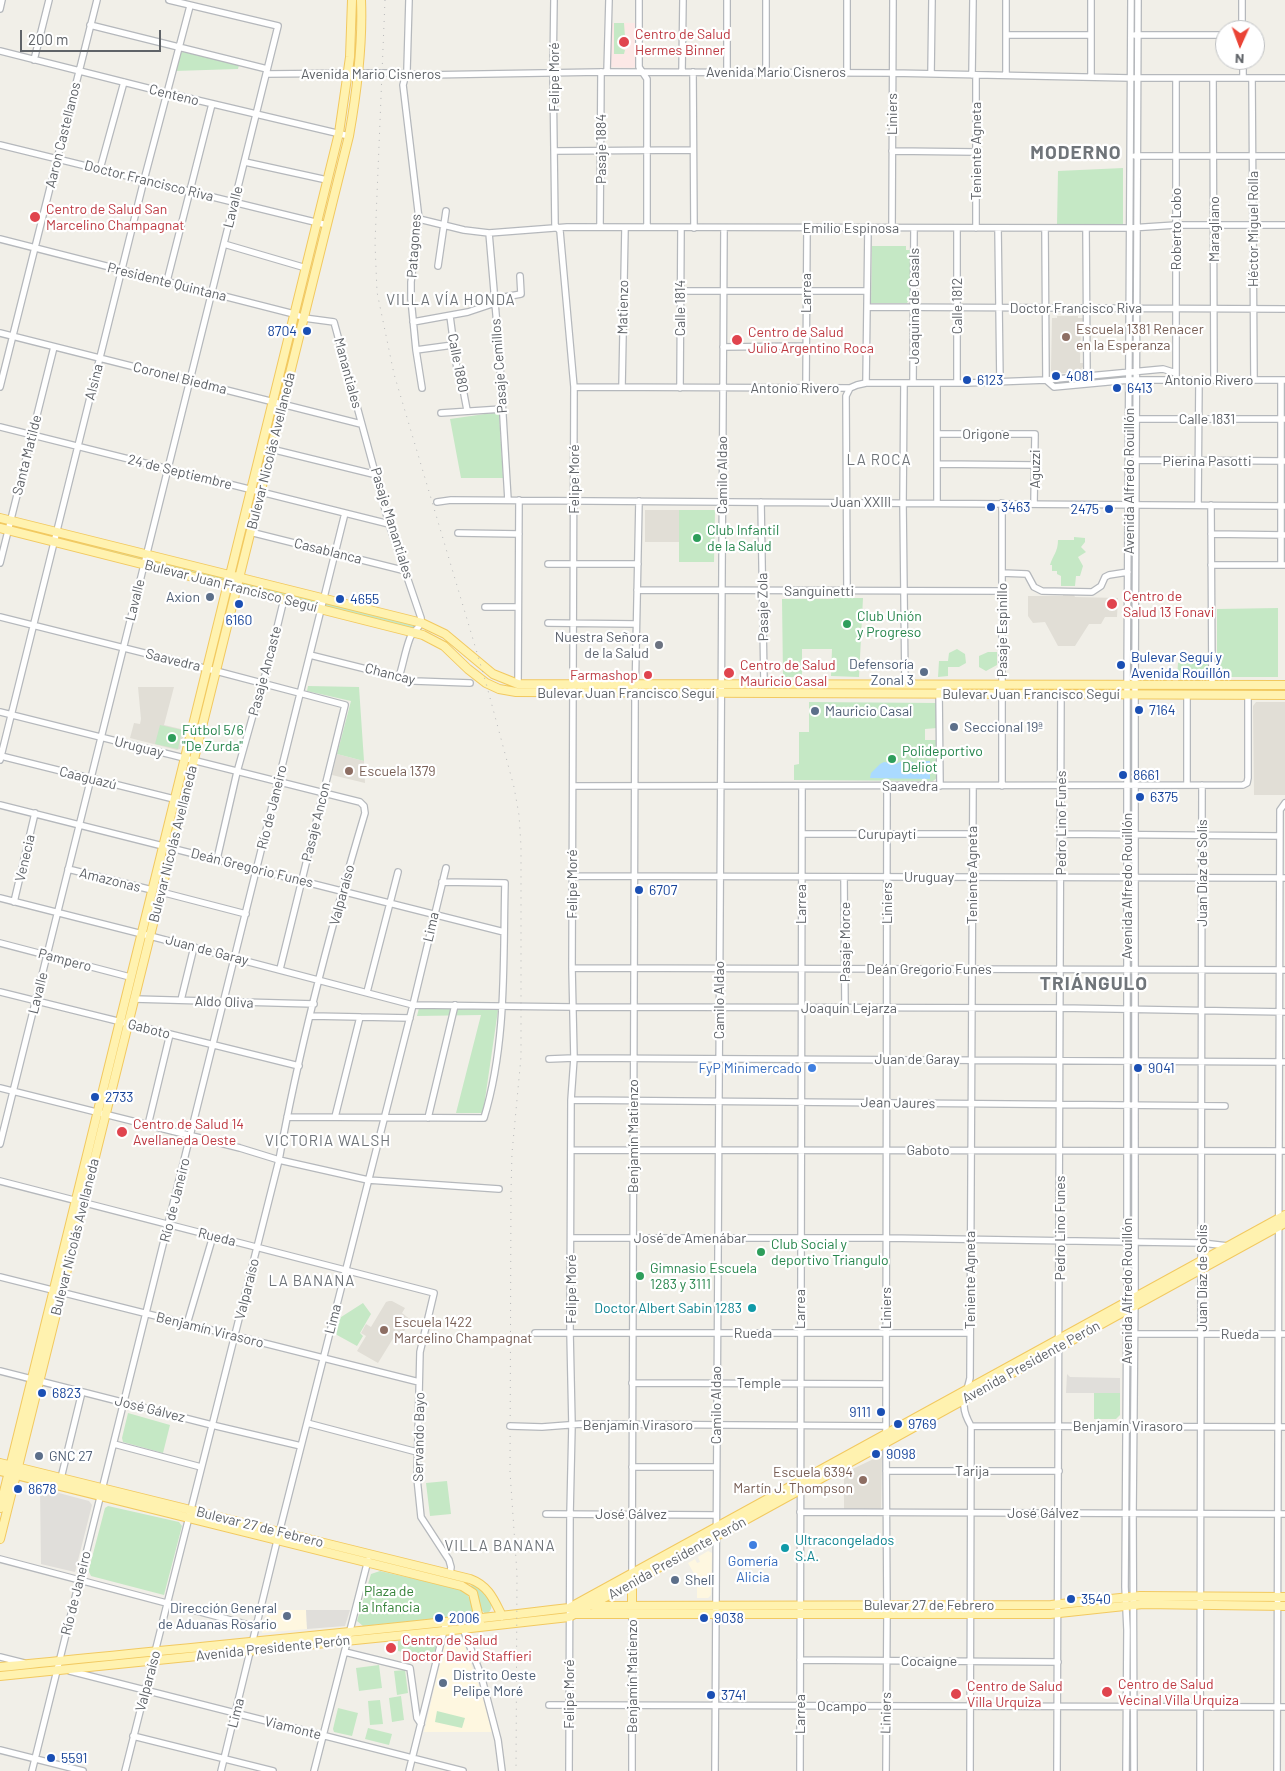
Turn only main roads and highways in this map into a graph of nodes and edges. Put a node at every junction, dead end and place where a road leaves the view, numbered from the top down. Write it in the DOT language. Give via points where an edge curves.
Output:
graph roads {
  1 [pos="352,0"];
  2 [pos="361,0"];
  3 [pos="0,518"];
  4 [pos="4,529"];
  5 [pos="230,575"];
  6 [pos="239,577"];
  7 [pos="227,585"];
  8 [pos="237,587"];
  9 [pos="1285,685"];
  10 [pos="1285,695"];
  11 [pos="80,1201"];
  12 [pos="1281,1221"];
  13 [pos="1202,1265"];
  14 [pos="1060,1342"];
  15 [pos="0,1462"];
  16 [pos="13,1470"];
  17 [pos="0,1471"];
  18 [pos="0,1508"];
  19 [pos="0,1539"];
  20 [pos="632,1574"];
  21 [pos="632,1583"];
  22 [pos="1281,1596"];
  23 [pos="1130,1601"];
  24 [pos="590,1606"];
  25 [pos="1281,1606"];
  26 [pos="632,1609"];
  27 [pos="800,1610"];
  28 [pos="571,1611"];
  29 [pos="502,1616"];
  30 [pos="479,1619"];
  31 [pos="481,1627"];
  32 [pos="0,1667"];
  33 [pos="0,1676"];
  1 -- 5 [label="main road, Bulevar Nicolás Avellaneda" via="349,73 339,134"];
  2 -- 6 [label="main road, Bulevar Nicolás Avellaneda" via="359,73 349,136"];
  3 -- 5 [label="main road, Bulevar Juan Francisco Seguí"];
  4 -- 7 [label="main road, Bulevar Juan Francisco Seguí"];
  5 -- 6 [label="main road, Bulevar Juan Francisco Seguí"];
  5 -- 7 [label="main road, Bulevar Nicolás Avellaneda"];
  6 -- 8 [label="main road, Bulevar Nicolás Avellaneda"];
  6 -- 9 [label="main road, Bulevar Juan Francisco Seguí" via="422,623 445,634 493,674 518,684"];
  7 -- 8 [label="main road, Bulevar Juan Francisco Seguí"];
  7 -- 11 [label="main road, Bulevar Nicolás Avellaneda" via="97,1112"];
  8 -- 10 [label="main road, Bulevar Juan Francisco Seguí" via="432,638 477,677 491,686 516,692"];
  8 -- 11 [label="main road, Bulevar Nicolás Avellaneda" via="106,1114"];
  11 -- 16 [label="main road, Bulevar Nicolás Avellaneda"];
  12 -- 13 [label="main road, Avenida Presidente Perón"];
  12 -- 13 [label="main road, Avenida Presidente Perón" via="1228,1246"];
  13 -- 14 [label="main road, Avenida Presidente Perón"];
  14 -- 20 [label="main road, Avenida Presidente Perón" via="886,1430"];
  14 -- 21 [label="main road, Avenida Presidente Perón" via="963,1400"];
  15 -- 16 [label="main road, Bulevar 27 de Febrero"];
  16 -- 17 [label="main road, Bulevar 27 de Febrero"];
  16 -- 18 [label="main road, Bulevar Nicolás Avellaneda"];
  16 -- 19 [label="main road, Bulevar Nicolás Avellaneda"];
  16 -- 29 [label="main road, Bulevar 27 de Febrero" via="61,1478 450,1574 488,1589"];
  16 -- 30 [label="main road, Bulevar 27 de Febrero" via="100,1496 462,1586 473,1593"];
  20 -- 21 [label="main road, Benjamín Matienzo"];
  20 -- 28 [label="main road, Avenida Presidente Perón"];
  21 -- 24 [label="main road, Avenida Presidente Perón"];
  21 -- 26 [label="main road, Benjamín Matienzo"];
  22 -- 23 [label="main road, Bulevar 27 de Febrero" via="1200,1596"];
  23 -- 25 [label="main road, Bulevar 27 de Febrero"];
  23 -- 27 [label="main road, Bulevar 27 de Febrero" via="887,1605"];
  23 -- 27 [label="main road, Bulevar 27 de Febrero" via="1058,1614 888,1614"];
  24 -- 26 [label="main road, Bulevar 27 de Febrero"];
  24 -- 28 [label="main road, Avenida Presidente Perón"];
  26 -- 27 [label="main road, Bulevar 27 de Febrero"];
  26 -- 28 [label="main road, Bulevar 27 de Febrero"];
  28 -- 29 [label="main road, Avenida Presidente Perón"];
  28 -- 31 [label="main road, Avenida Presidente Perón"];
  29 -- 30 [label="main road, Avenida Presidente Perón"];
  30 -- 31 [label="main road, Bulevar 27 de Febrero"];
  30 -- 32 [label="main road, Avenida Presidente Perón"];
  31 -- 33 [label="main road, Avenida Presidente Perón"];
}
